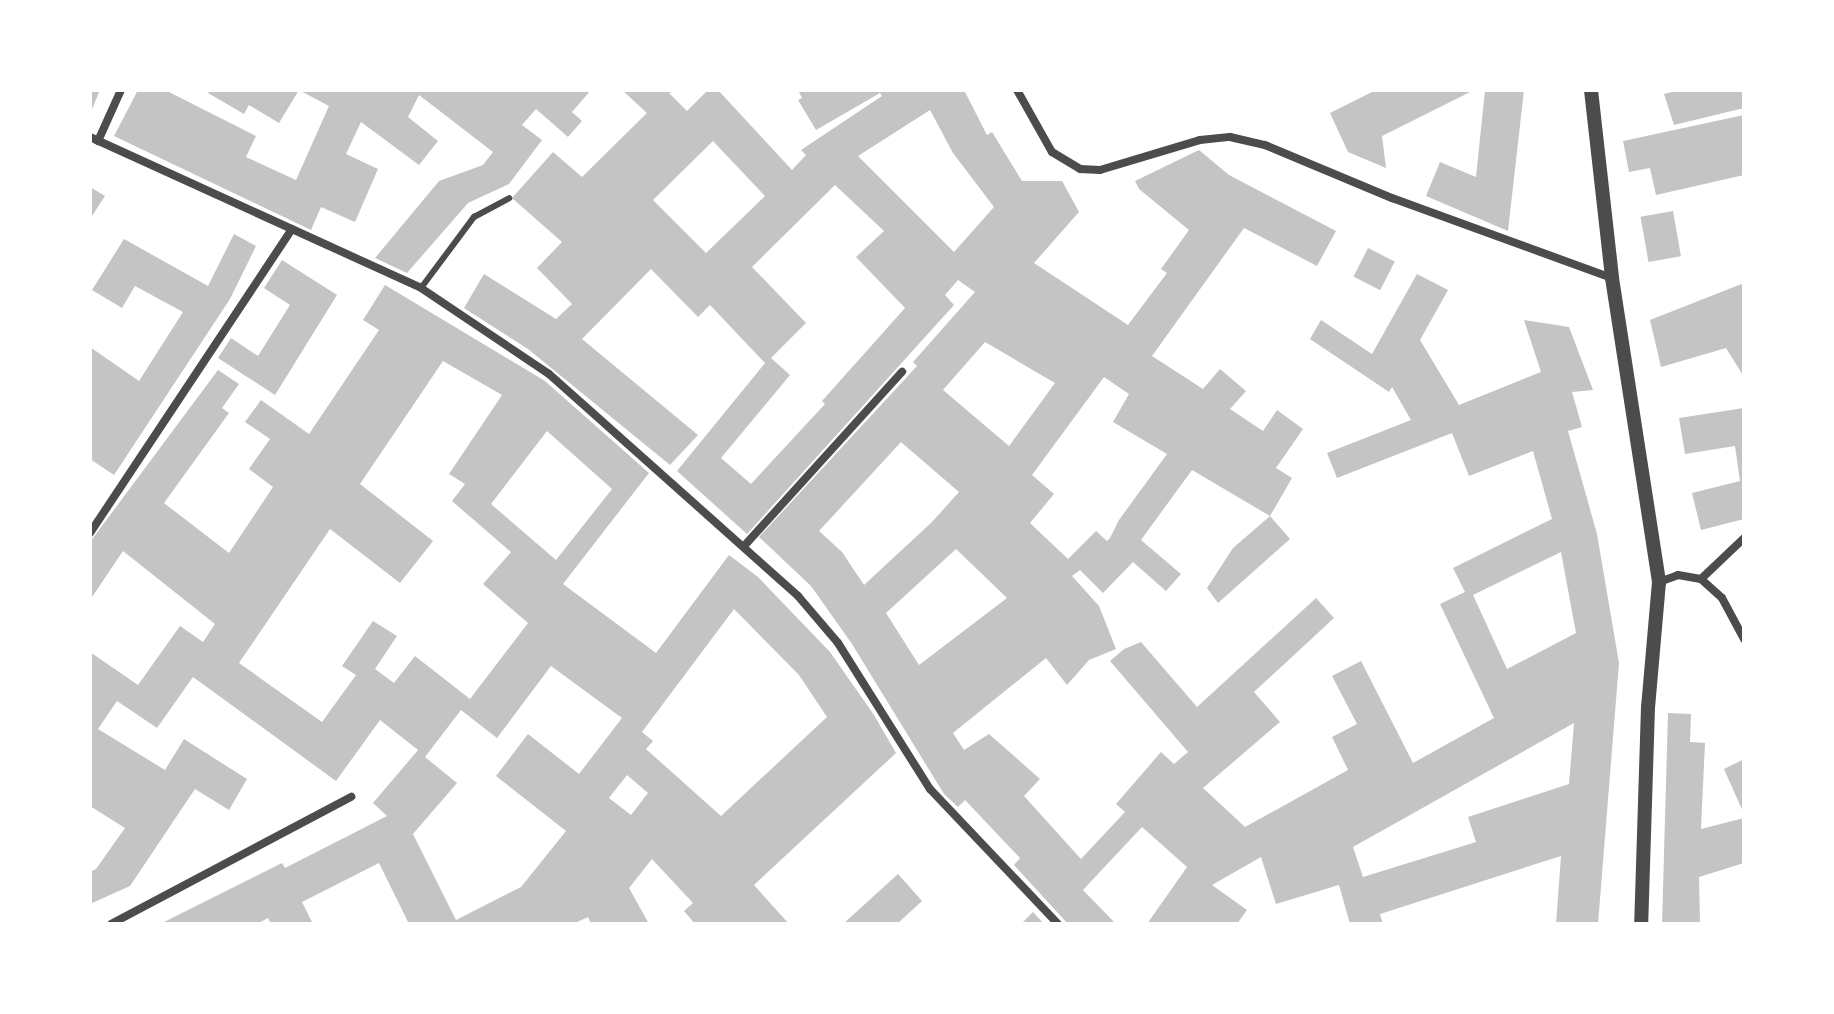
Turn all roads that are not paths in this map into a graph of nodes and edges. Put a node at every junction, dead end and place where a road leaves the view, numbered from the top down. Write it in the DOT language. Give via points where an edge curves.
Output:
graph roads {
  1 [pos="121,90"];
  2 [pos="1017,90"];
  3 [pos="1591,90"];
  4 [pos="94,139"];
  5 [pos="509,198"];
  6 [pos="292,229"];
  7 [pos="1612,278"];
  8 [pos="421,288"];
  9 [pos="902,372"];
  10 [pos="90,533"];
  11 [pos="1744,538"];
  12 [pos="745,545"];
  13 [pos="1701,579"];
  14 [pos="1659,582"];
  15 [pos="1744,639"];
  16 [pos="351,797"];
  17 [pos="111,924"];
  18 [pos="1058,924"];
  19 [pos="1641,924"];
  1 -- 4 [label="street"];
  2 -- 7 [label="street" via="1052,152 1080,169 1100,170 1200,140 1230,137 1265,145 1392,198"];
  3 -- 7 [label="street"];
  4 -- 6 [label="street"];
  5 -- 8 [label="lane" via="474,217"];
  6 -- 8 [label="street"];
  6 -- 10 [label="street"];
  7 -- 14 [label="street"];
  8 -- 12 [label="street" via="549,374"];
  9 -- 12 [label="street"];
  11 -- 13 [label="street"];
  12 -- 18 [label="street" via="838,643 930,789"];
  13 -- 14 [label="street" via="1678,575"];
  13 -- 15 [label="street" via="1722,598"];
  14 -- 19 [label="street" via="1648,707"];
  16 -- 17 [label="street"];
}
